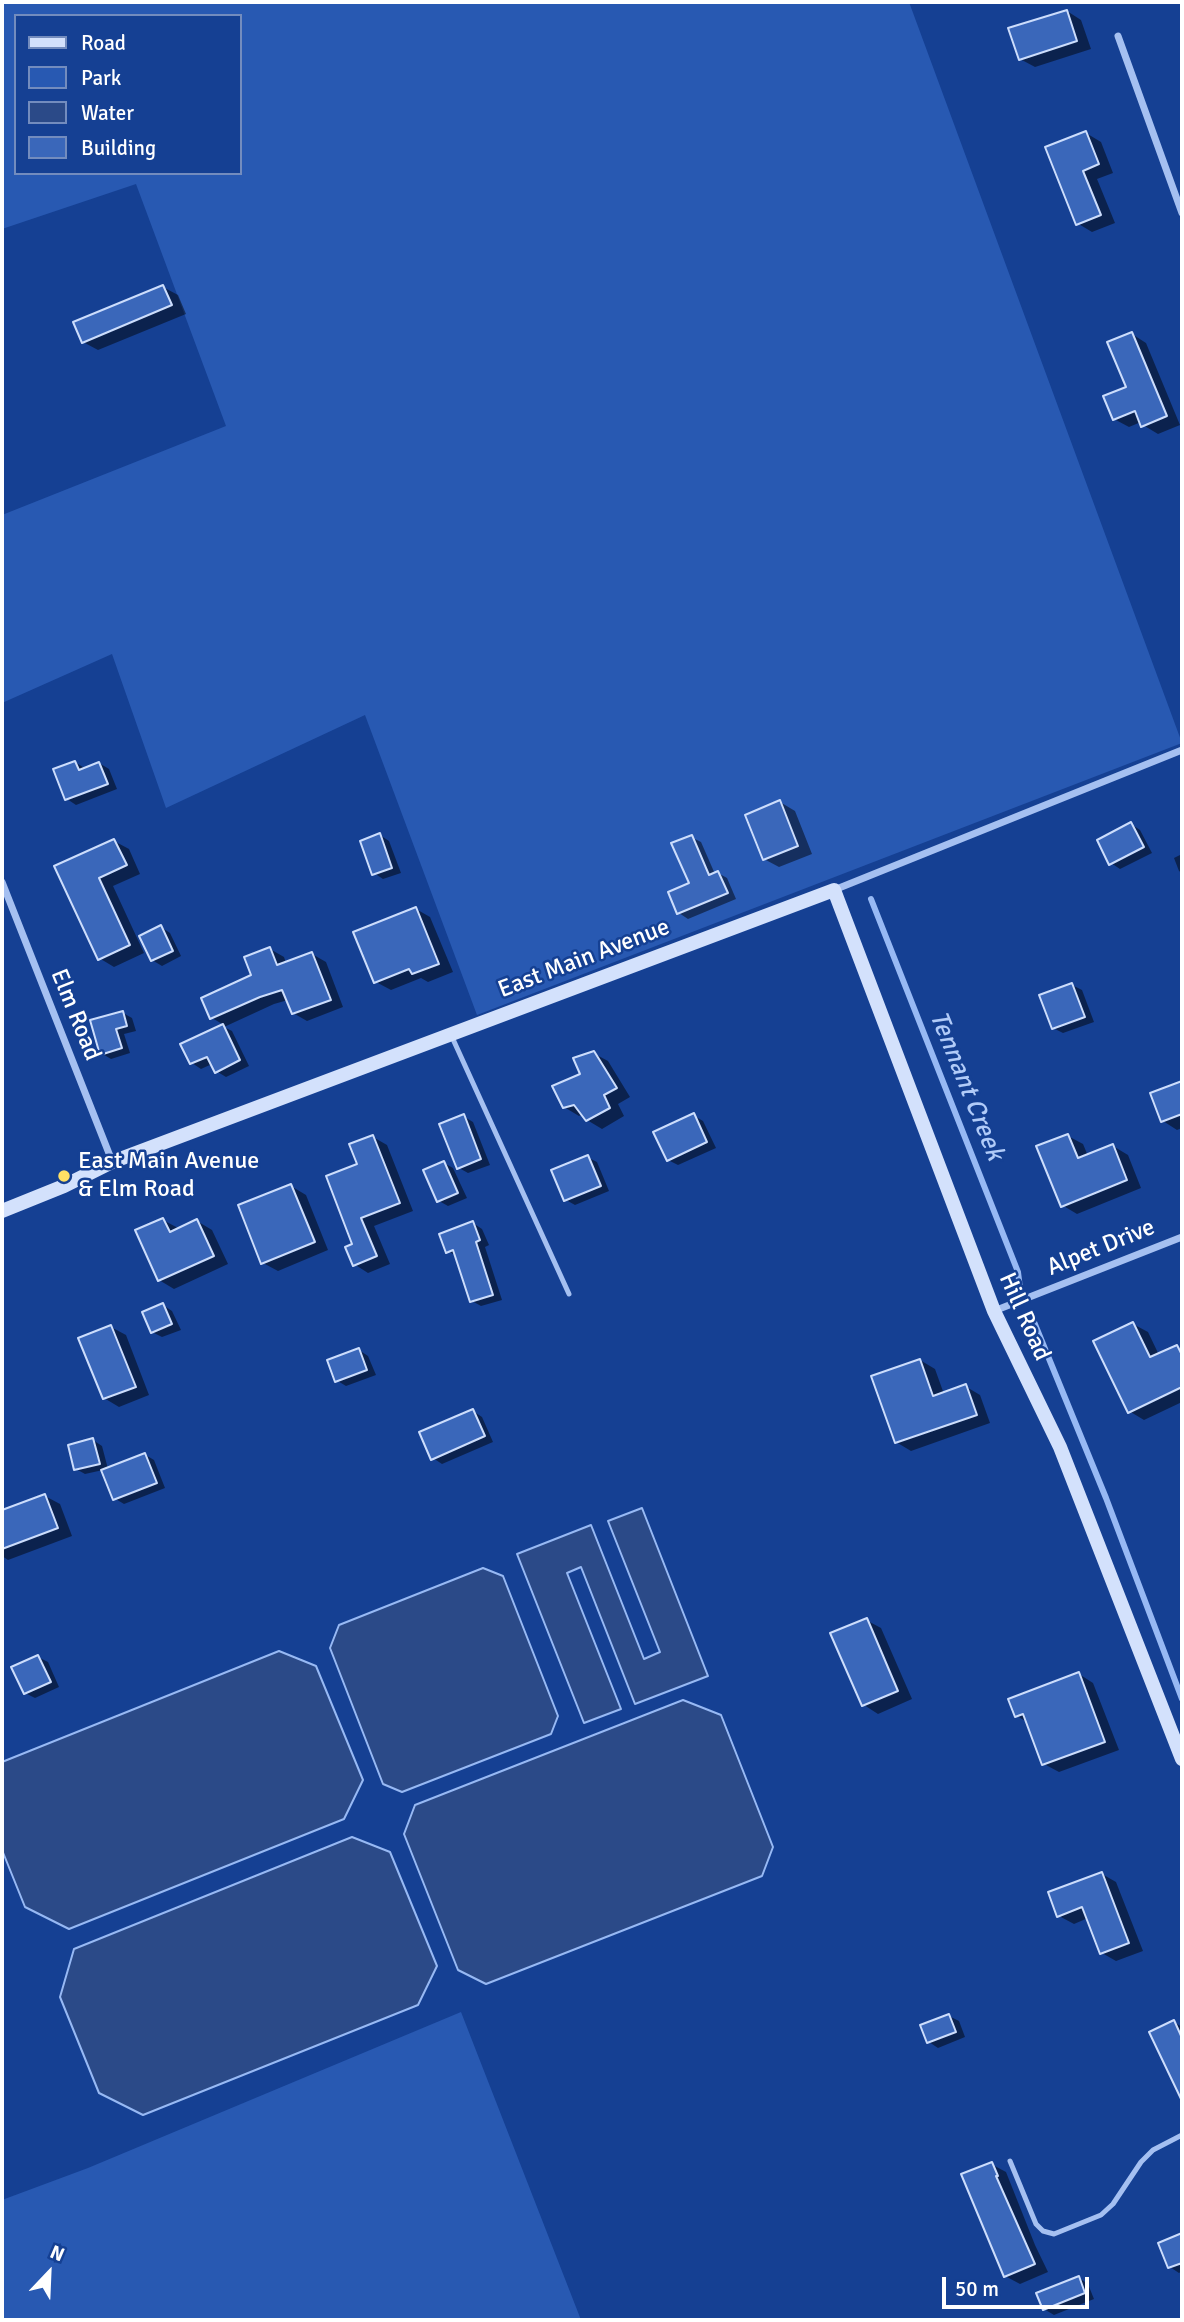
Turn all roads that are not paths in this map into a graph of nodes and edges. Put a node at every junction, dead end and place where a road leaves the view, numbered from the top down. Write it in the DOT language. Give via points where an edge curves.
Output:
graph roads {
  1 [pos="1118,36"];
  2 [pos="1182,213"];
  3 [pos="1182,750"];
  4 [pos="2,882"];
  5 [pos="834,890"];
  6 [pos="451,1034"];
  7 [pos="112,1162"];
  8 [pos="2,1211"];
  9 [pos="1182,1237"];
  10 [pos="569,1294"];
  11 [pos="994,1311"];
  12 [pos="1182,1759"];
  13 [pos="1182,2135"];
  14 [pos="1010,2161"];
  1 -- 2 [label="street"];
  3 -- 5 [label="street, East Main Avenue"];
  4 -- 7 [label="street, Elm Road"];
  5 -- 6 [label="street, East Main Avenue"];
  5 -- 11 [label="street, Hill Road"];
  6 -- 7 [label="street, East Main Avenue"];
  6 -- 10 [label="lane"];
  7 -- 8 [label="street, East Main Avenue"];
  9 -- 11 [label="street, Alpet Drive"];
  11 -- 12 [label="street, Hill Road" via="1060,1447"];
  13 -- 14 [label="lane" via="1153,2150 1101,2215 1054,2234 1036,2224"];
}
